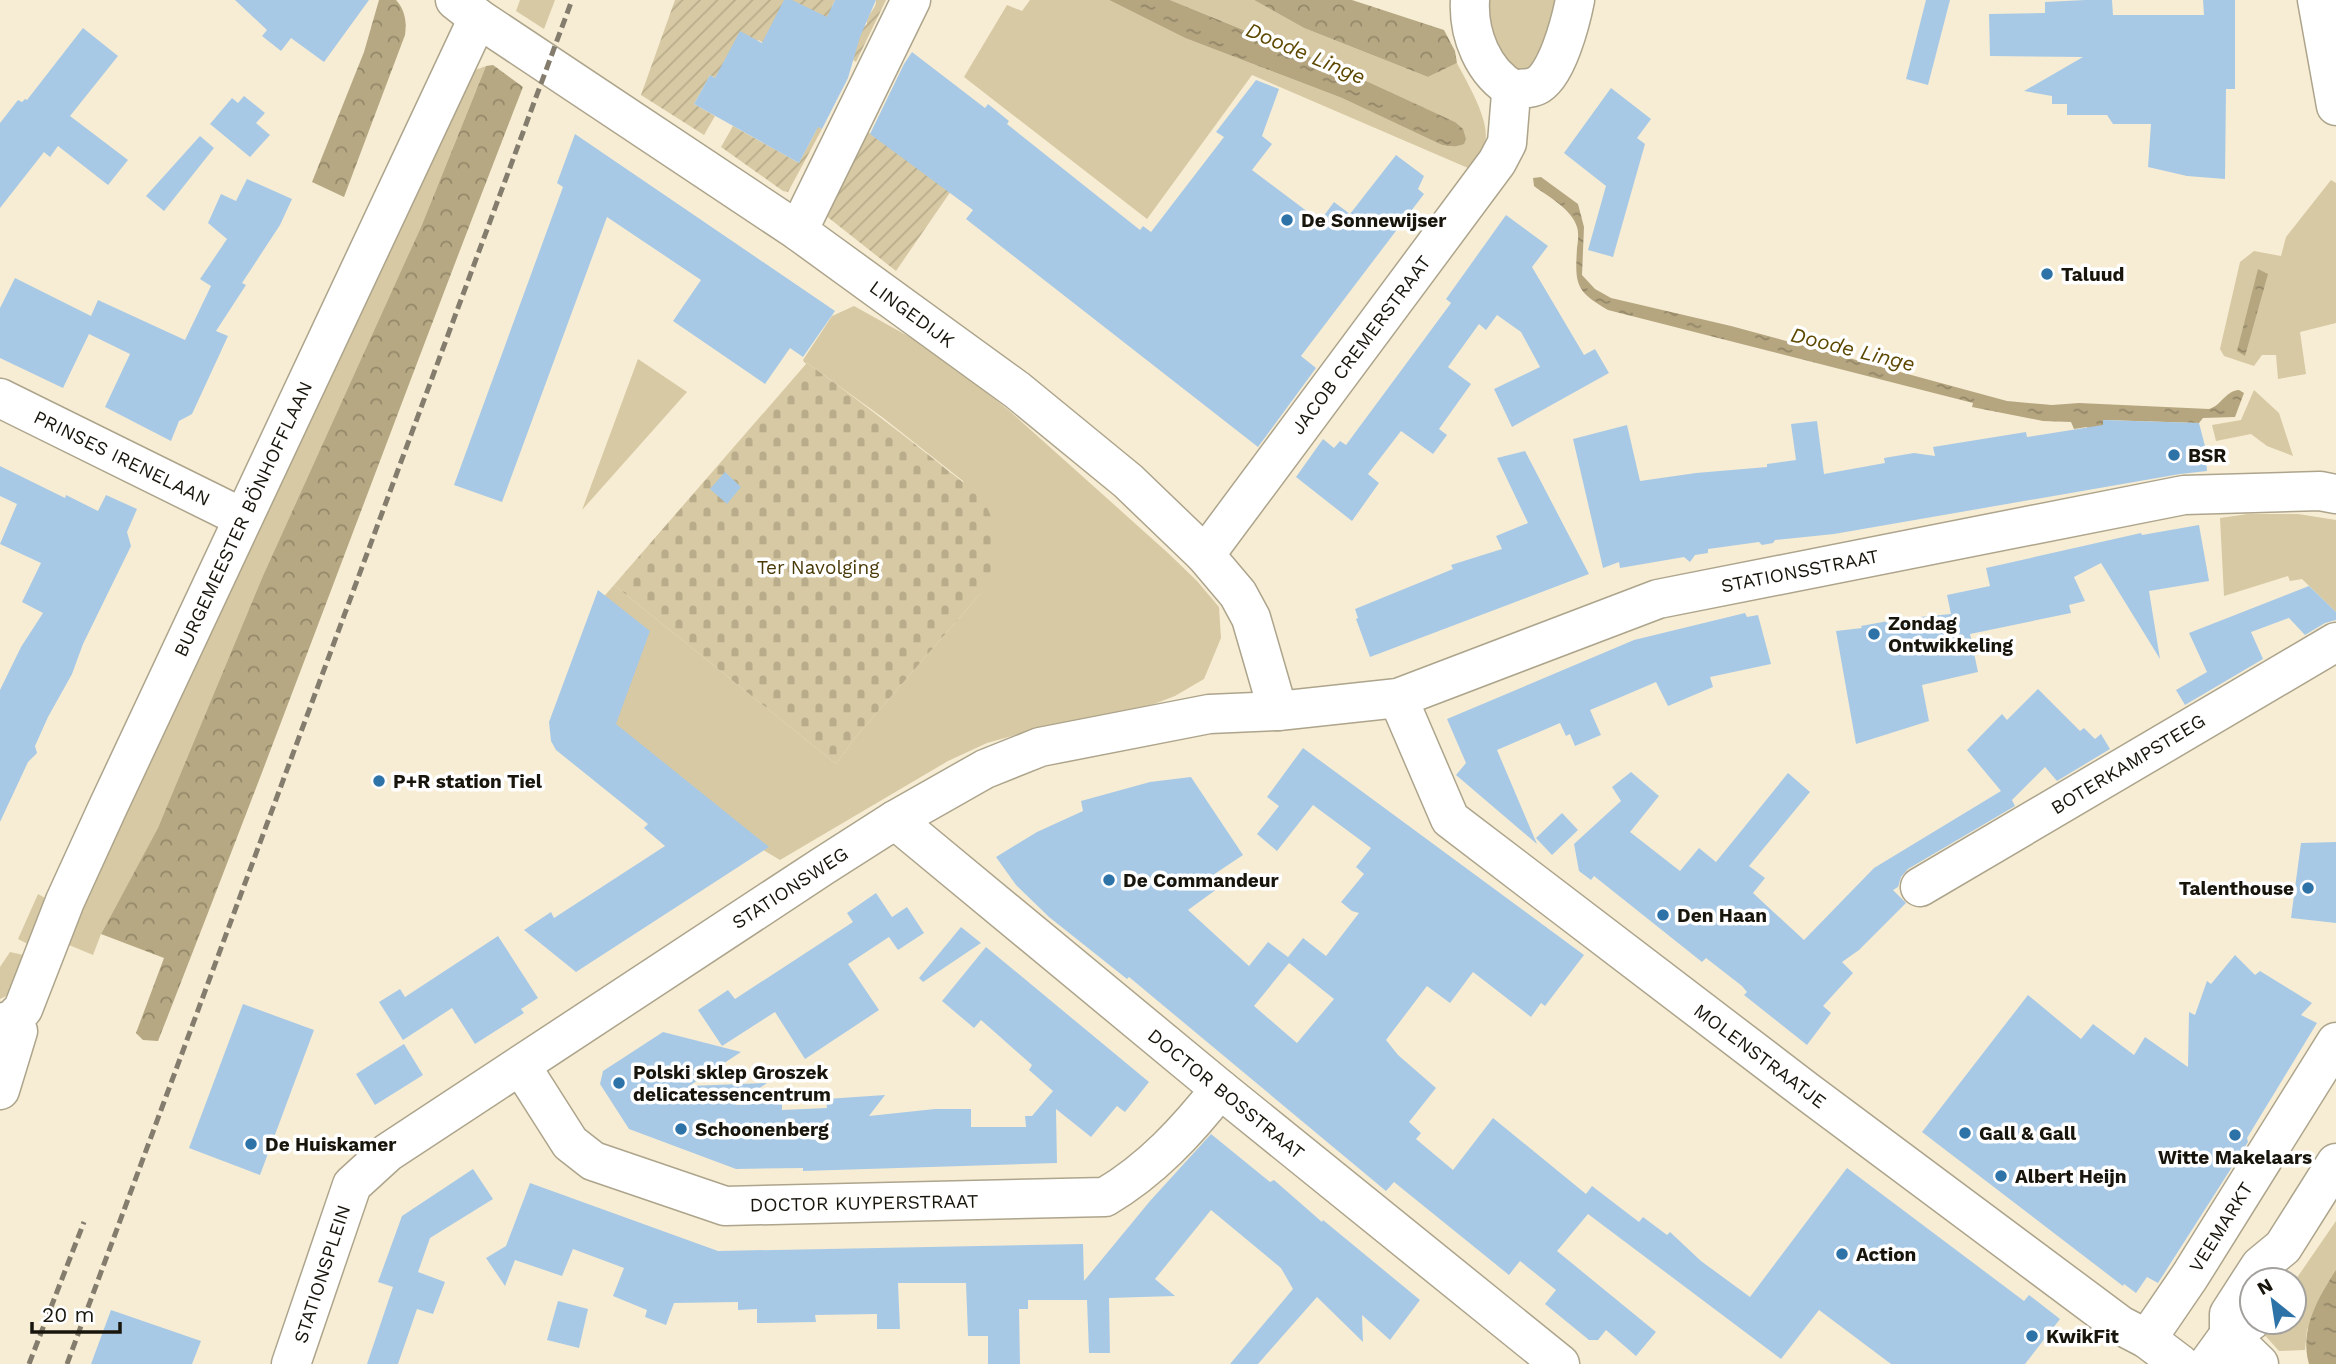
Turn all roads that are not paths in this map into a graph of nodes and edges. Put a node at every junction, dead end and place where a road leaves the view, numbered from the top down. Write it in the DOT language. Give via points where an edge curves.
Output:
graph roads {
  1 [pos="911,0"];
  2 [pos="1470,0"];
  3 [pos="1575,0"];
  4 [pos="2317,0"];
  5 [pos="467,9"];
  6 [pos="1526,88"];
  7 [pos="2336,106"];
  8 [pos="798,232"];
  9 [pos="0,398"];
  10 [pos="2336,494"];
  11 [pos="243,518"];
  12 [pos="1205,555"];
  13 [pos="2336,642"];
  14 [pos="1398,698"];
  15 [pos="1278,711"];
  16 [pos="895,820"];
  17 [pos="1920,887"];
  18 [pos="6,1021"];
  19 [pos="2336,1042"];
  20 [pos="521,1066"];
  21 [pos="1220,1089"];
  22 [pos="0,1090"];
  23 [pos="2336,1163"];
  24 [pos="352,1185"];
  25 [pos="2279,1263"];
  26 [pos="2147,1339"];
  27 [pos="2230,1339"];
  28 [pos="291,1364"];
  29 [pos="1560,1364"];
  30 [pos="2179,1364"];
  31 [pos="2259,1364"];
  1 -- 8 [label="street"];
  2 -- 6 [label="street" via="1472,24 1494,76"];
  3 -- 6 [label="street, JACOB CREMERSTRAAT" via="1567,35 1550,70"];
  4 -- 7 [label="street"];
  5 -- 8 [label="street, LINGEDIJK"];
  5 -- 11 [label="street, BURGEMEESTER BÖNHOFFLAAN"];
  6 -- 12 [label="street, JACOB CREMERSTRAAT" via="1509,100 1507,143 1497,162"];
  8 -- 12 [label="street, LINGEDIJK" via="1017,390 1128,481"];
  9 -- 11 [label="street, PRINSES IRENELAAN"];
  10 -- 14 [label="street, STATIONSSTRAAT" via="2184,495 1658,600"];
  11 -- 18 [label="street, BURGEMEESTER BÖNHOFFLAAN" via="65,901 23,1009"];
  12 -- 15 [label="street, LINGEDIJK" via="1238,594 1251,618"];
  13 -- 17 [label="street, BOTERKAMPSTEEG"];
  14 -- 15 [label="street, STATIONSSTRAAT"];
  14 -- 26 [label="street, MOLENSTRAATJE" via="1450,819 1818,1100 2120,1325"];
  15 -- 16 [label="street, STATIONSWEG" via="1209,714 1040,747 985,769"];
  16 -- 20 [label="street, STATIONSWEG"];
  16 -- 21 [label="street, DOCTOR BOSSTRAAT"];
  18 -- 22 [label="street" via="18,1031"];
  19 -- 26 [label="street, VEEMARKT"];
  20 -- 21 [label="street, DOCTOR KUYPERSTRAAT" via="570,1143 593,1161 725,1206 1105,1197 1131,1182 1191,1126"];
  20 -- 24 [label="street, STATIONSWEG" via="387,1153"];
  21 -- 29 [label="street, DOCTOR BOSSTRAAT"];
  23 -- 25 [label="street"];
  24 -- 28 [label="street, STATIONSPLEIN"];
  25 -- 27 [label="street" via="2260,1266 2229,1314"];
  26 -- 30 [label="street, MOLENSTRAATJE"];
  27 -- 31 [label="street"];
}
